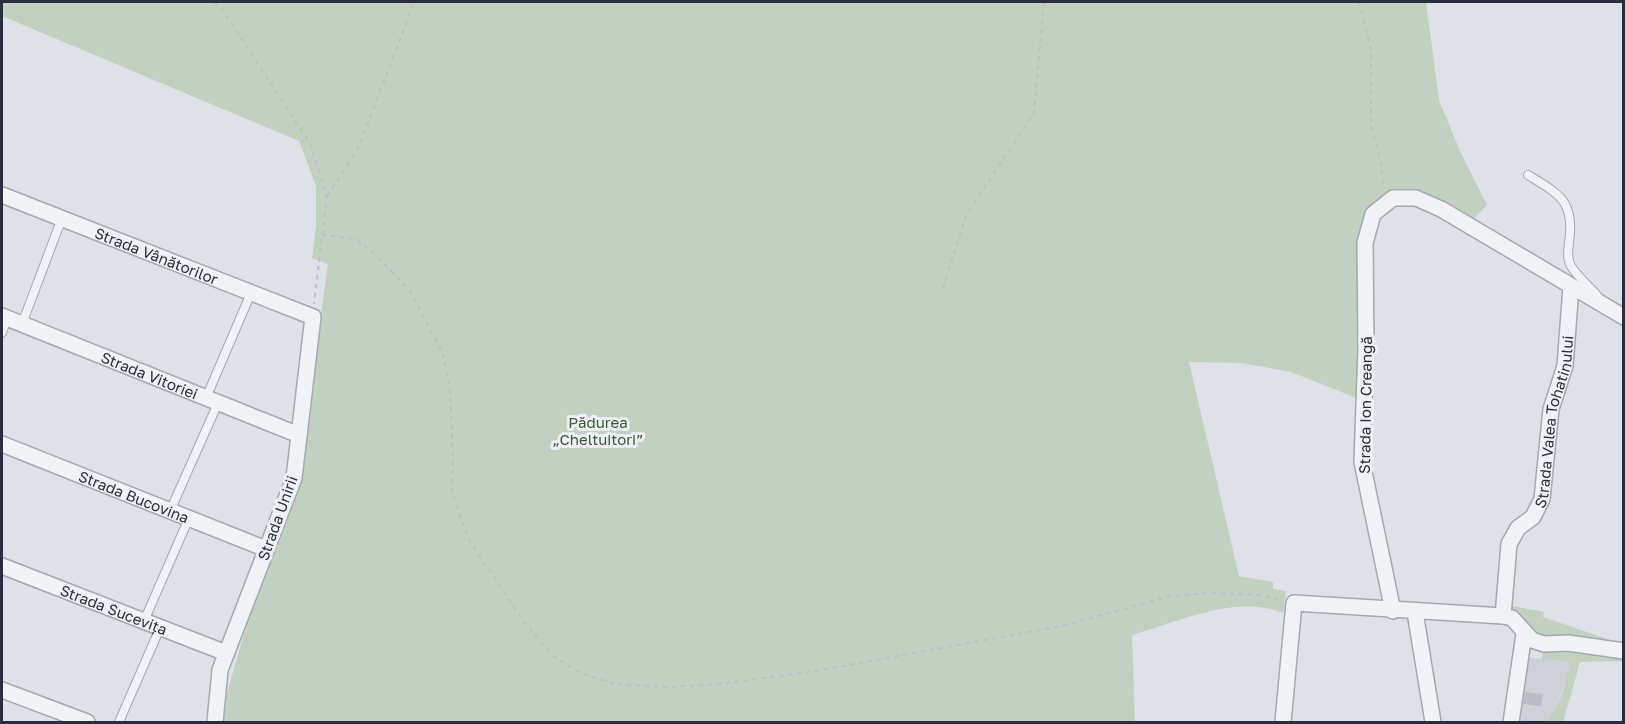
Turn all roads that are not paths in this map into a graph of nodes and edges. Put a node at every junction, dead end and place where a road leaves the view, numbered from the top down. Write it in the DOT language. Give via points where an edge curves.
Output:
graph roads {
  1 [pos="1528,175"];
  2 [pos="2,195"];
  3 [pos="62,218"];
  4 [pos="1571,287"];
  5 [pos="251,293"];
  6 [pos="1602,302"];
  7 [pos="4,317"];
  8 [pos="313,317"];
  9 [pos="1623,317"];
  10 [pos="22,324"];
  11 [pos="2,333"];
  12 [pos="212,400"];
  13 [pos="299,435"];
  14 [pos="2,444"];
  15 [pos="170,511"];
  16 [pos="189,518"];
  17 [pos="266,549"];
  18 [pos="2,566"];
  19 [pos="1393,610"];
  20 [pos="1415,612"];
  21 [pos="1503,616"];
  22 [pos="144,621"];
  23 [pos="160,628"];
  24 [pos="1524,634"];
  25 [pos="1623,651"];
  26 [pos="226,653"];
  27 [pos="2,690"];
  28 [pos="87,723"];
  29 [pos="119,723"];
  30 [pos="215,723"];
  31 [pos="1283,723"];
  32 [pos="1434,723"];
  33 [pos="1511,723"];
  1 -- 6 [label="lane" via="1556,192 1569,208 1571,266"];
  2 -- 3 [label="street, Strada Vânătorilor"];
  3 -- 5 [label="street, Strada Vânătorilor"];
  3 -- 10 [label="lane"];
  4 -- 6 [label="street"];
  4 -- 19 [label="street, Strada Ion Creangă" via="1416,198 1402,196 1384,202 1373,214 1365,243 1362,462"];
  4 -- 21 [label="street, Strada Valea Tohatinului" via="1568,349 1551,409 1542,499 1533,517 1518,528 1509,544"];
  5 -- 8 [label="street, Strada Vânătorilor"];
  5 -- 12 [label="lane"];
  6 -- 9 [label="street"];
  7 -- 10 [label="street, Strada Vitoriei"];
  7 -- 11 [label="lane"];
  8 -- 13 [label="street, Strada Unirii"];
  10 -- 12 [label="street, Strada Vitoriei"];
  12 -- 13 [label="street, Strada Vitoriei"];
  12 -- 15 [label="lane"];
  13 -- 17 [label="street, Strada Unirii" via="294,478"];
  14 -- 15 [label="street, Strada Bucovina"];
  15 -- 16 [label="street, Strada Bucovina"];
  16 -- 17 [label="street, Strada Bucovina"];
  16 -- 22 [label="lane"];
  17 -- 26 [label="street, Strada Unirii"];
  18 -- 22 [label="street, Strada Sucevița"];
  19 -- 20 [label="street"];
  19 -- 31 [label="street" via="1294,603"];
  20 -- 21 [label="street"];
  20 -- 32 [label="street"];
  21 -- 24 [label="street" via="1512,618"];
  22 -- 23 [label="street, Strada Sucevița"];
  23 -- 26 [label="street, Strada Sucevița"];
  23 -- 29 [label="lane"];
  24 -- 25 [label="street" via="1544,644 1568,643"];
  24 -- 33 [label="street"];
  26 -- 30 [label="street, Strada Unirii" via="220,670"];
  27 -- 28 [label="street"];
}
